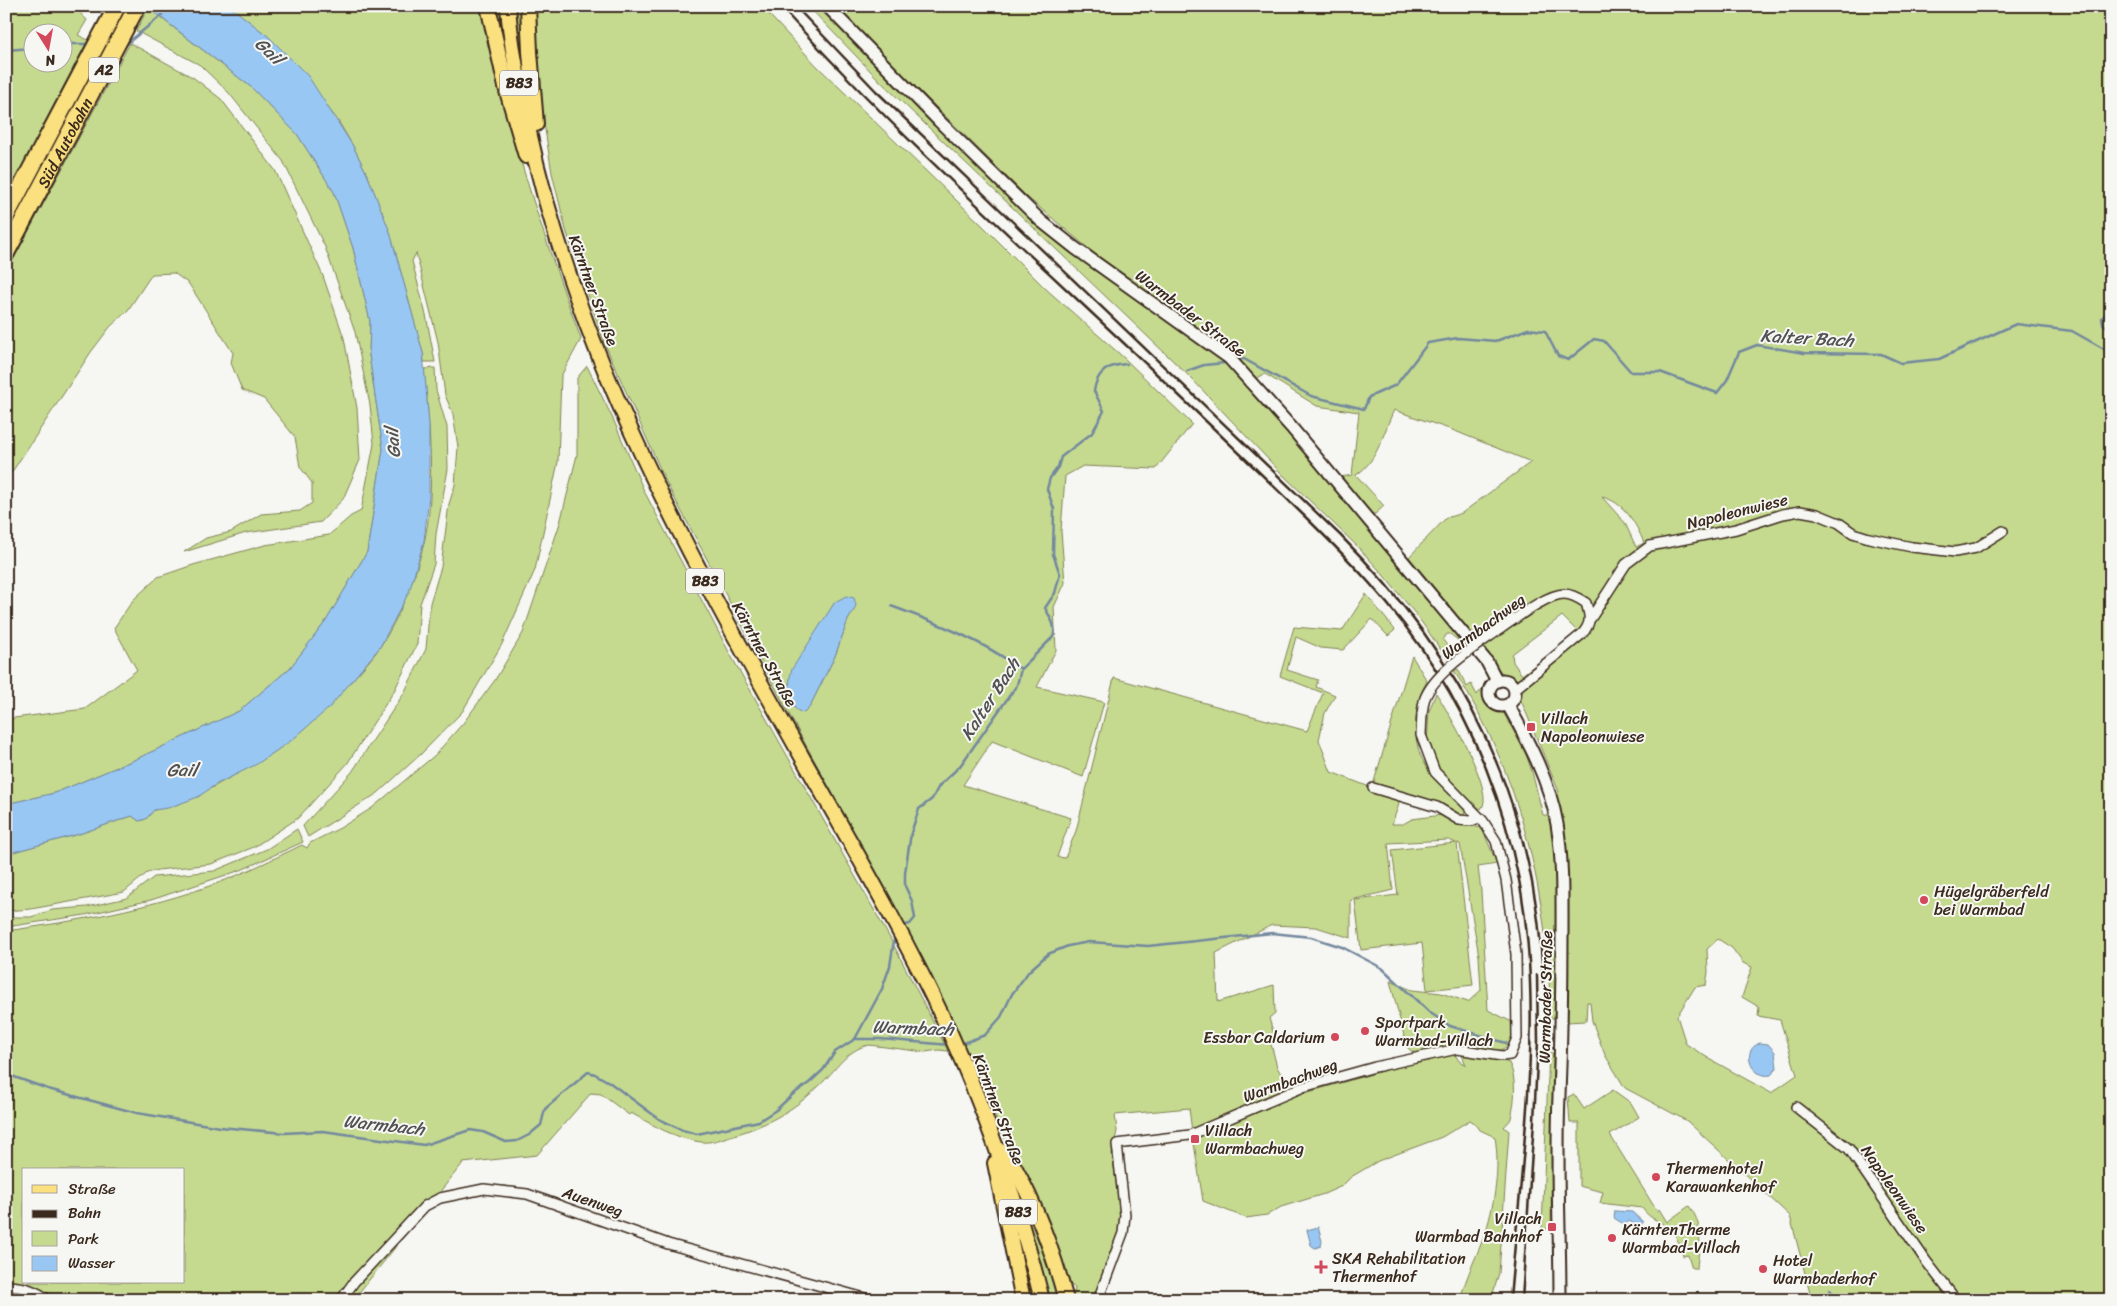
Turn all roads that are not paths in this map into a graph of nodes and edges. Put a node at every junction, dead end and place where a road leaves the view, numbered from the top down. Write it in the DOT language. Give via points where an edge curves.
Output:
graph roads {
  1 [pos="117,6"];
  2 [pos="137,6"];
  3 [pos="488,6"];
  4 [pos="508,6"];
  5 [pos="528,6"];
  6 [pos="827,6"];
  7 [pos="535,160"];
  8 [pos="538,177"];
  9 [pos="6,216"];
  10 [pos="6,253"];
  11 [pos="2003,531"];
  12 [pos="1591,618"];
  13 [pos="1497,681"];
  14 [pos="1515,689"];
  15 [pos="1508,705"];
  16 [pos="1373,788"];
  17 [pos="1480,818"];
  18 [pos="1796,1107"];
  19 [pos="989,1125"];
  20 [pos="6,1286"];
  21 [pos="48,1300"];
  22 [pos="341,1300"];
  23 [pos="872,1300"];
  24 [pos="1023,1300"];
  25 [pos="1042,1300"];
  26 [pos="1066,1300"];
  27 [pos="1098,1300"];
  28 [pos="1560,1300"];
  29 [pos="1956,1300"];
  1 -- 9 [label="highway, Süd Autobahn / A2"];
  2 -- 10 [label="highway, Süd Autobahn / A2"];
  3 -- 8 [label="main road" via="524,153"];
  4 -- 7 [label="main road, Kärntner Straße / B83" via="518,81"];
  5 -- 7 [label="main road" via="538,143"];
  6 -- 13 [label="street, Warmbader Straße" via="1041,221 1229,358 1402,559 1487,662"];
  7 -- 8 [label="main road, Kärntner Straße / B83"];
  8 -- 19 [label="main road, Kärntner Straße / B83" via="574,292 625,420 654,481 732,632 904,940 948,1029"];
  11 -- 12 [label="street, Napoleonwiese" via="1976,548 1955,552 1869,538 1817,514 1800,511 1782,514 1736,529 1650,546 1626,564"];
  12 -- 14 [label="street" via="1588,628 1576,641"];
  12 -- 17 [label="street, Warmbachweg, bridge" via="1586,603 1575,596 1563,594 1543,601 1455,662 1425,697 1421,735 1435,772"];
  13 -- 14 [label="street" via="1510,682"];
  13 -- 15 [label="street" via="1490,691 1491,699 1500,706"];
  14 -- 15 [label="street" via="1515,697"];
  15 -- 28 [label="street, Warmbader Straße" via="1540,769 1557,822 1562,896 1558,1194"];
  16 -- 17 [label="street" via="1437,807 1460,820"];
  17 -- 27 [label="street, Warmbachweg" via="1496,841 1506,880 1516,954 1517,1038 1510,1055 1457,1049 1375,1067 1303,1087 1190,1135 1117,1144 1125,1215 1123,1233"];
  18 -- 29 [label="street, Napoleonwiese" via="1849,1149"];
  19 -- 24 [label="main road"];
  19 -- 25 [label="main road, Kärntner Straße / B83" via="1015,1201"];
  19 -- 26 [label="main road" via="1028,1195"];
  20 -- 21 [label="street" via="18,1286"];
  22 -- 23 [label="street, Auenweg" via="424,1206 440,1198 484,1189 527,1194 668,1244"];
}
